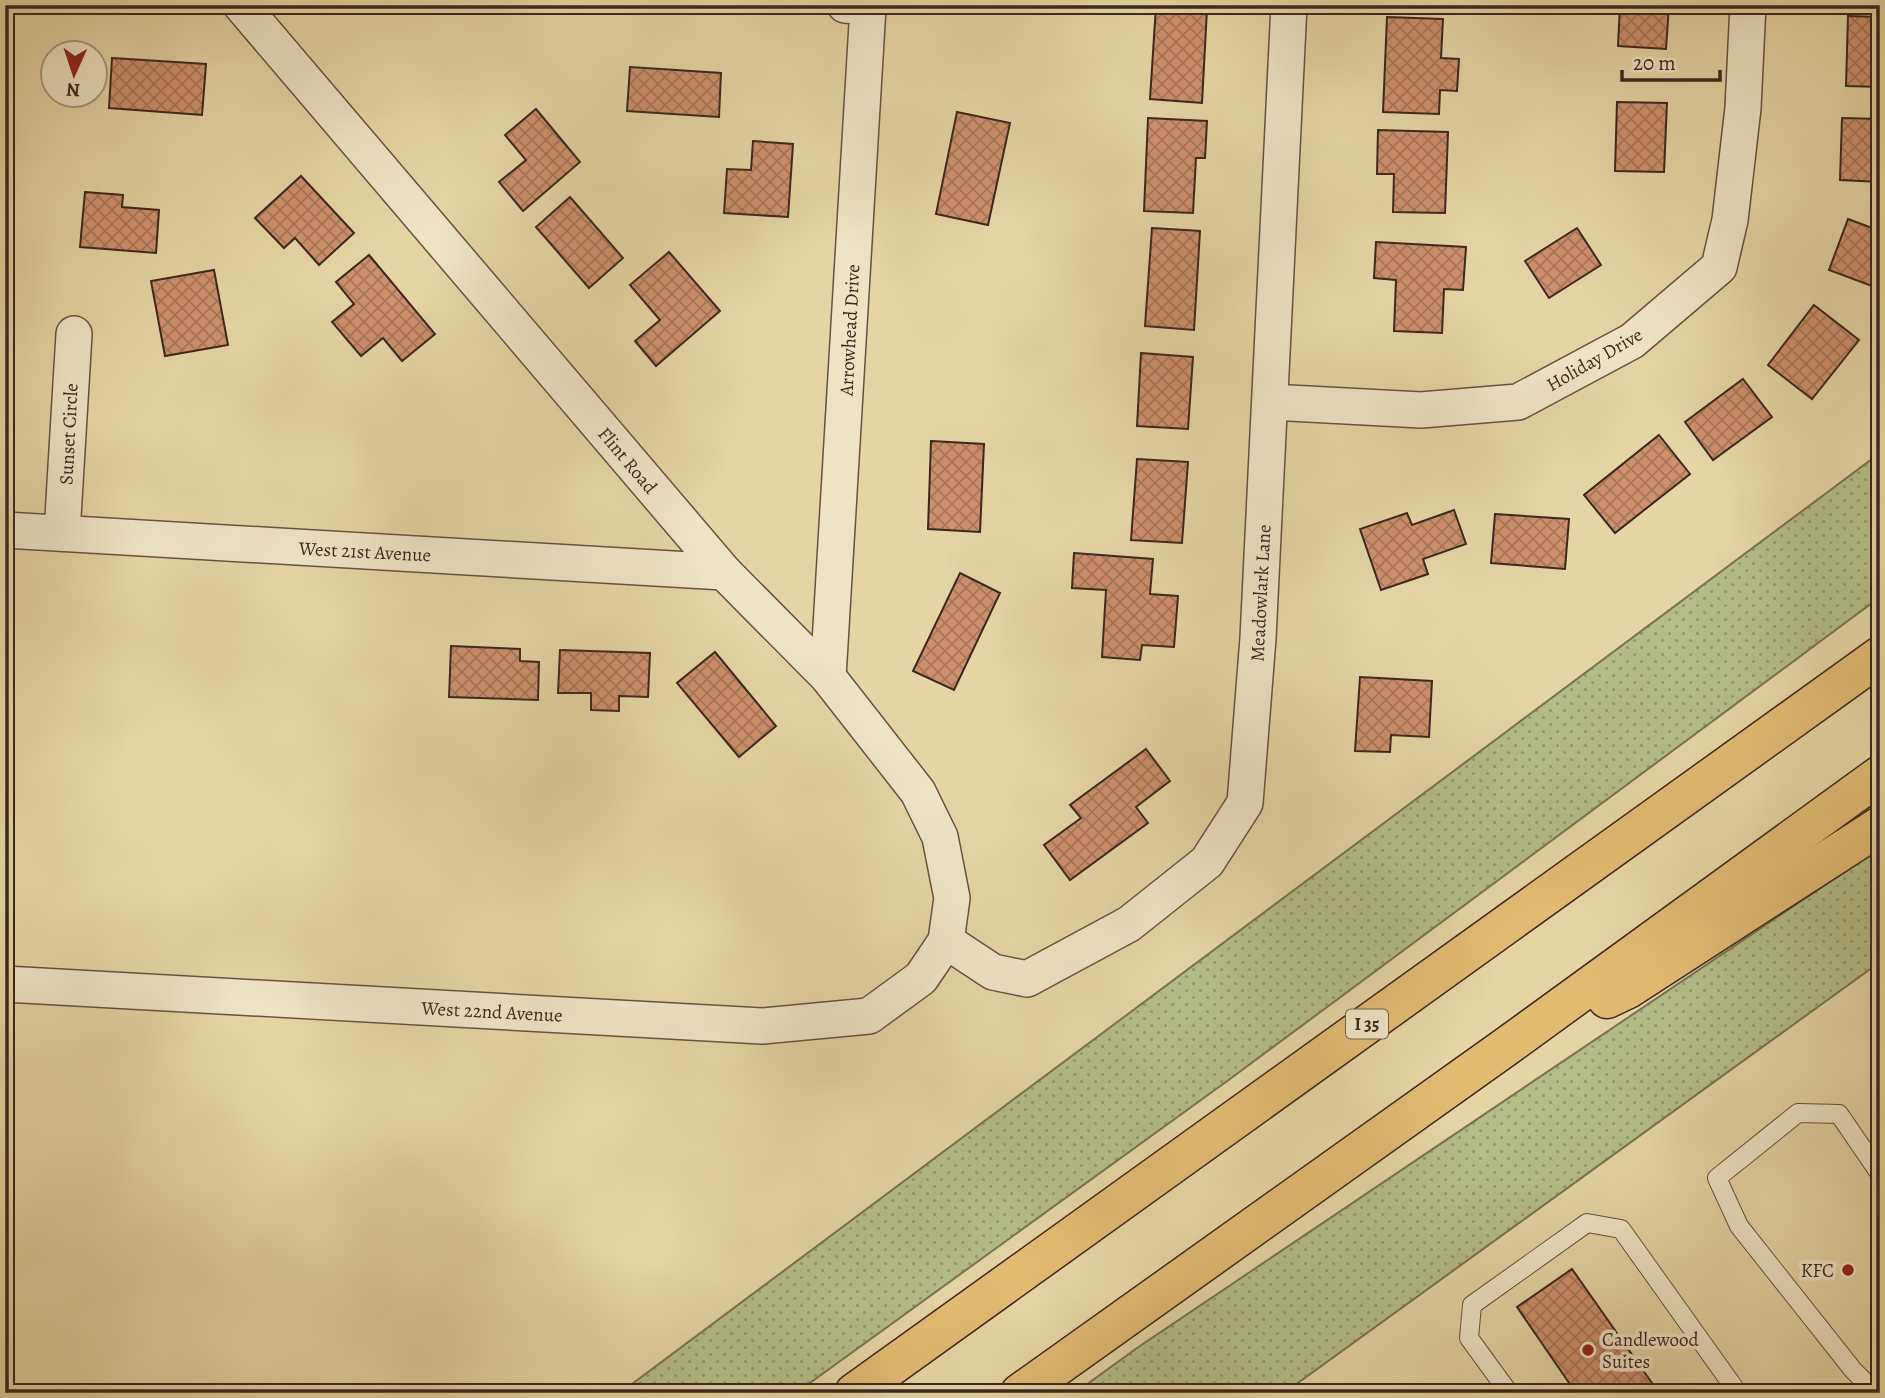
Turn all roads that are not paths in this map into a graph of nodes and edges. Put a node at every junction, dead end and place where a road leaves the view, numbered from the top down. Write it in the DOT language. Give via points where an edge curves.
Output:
graph roads {
  1 [pos="241,5"];
  2 [pos="845,5"];
  3 [pos="1289,5"];
  4 [pos="1748,5"];
  5 [pos="74,334"];
  6 [pos="1270,402"];
  7 [pos="5,530"];
  8 [pos="62,533"];
  9 [pos="724,572"];
  10 [pos="1880,656"];
  11 [pos="828,677"];
  12 [pos="1880,775"];
  13 [pos="1880,826"];
  14 [pos="946,941"];
  15 [pos="5,984"];
  16 [pos="1507,1046"];
  17 [pos="1880,1174"];
  18 [pos="854,1393"];
  19 [pos="1020,1393"];
  20 [pos="1509,1393"];
  21 [pos="1738,1393"];
  22 [pos="1876,1393"];
  1 -- 9 [label="street, Flint Road"];
  2 -- 11 [label="street, Arrowhead Drive" via="868,7"];
  3 -- 6 [label="street, Meadowlark Lane"];
  4 -- 6 [label="street, Holiday Drive" via="1743,108 1730,220 1719,267 1632,341 1518,402 1421,410"];
  5 -- 8 [label="street, Sunset Circle"];
  6 -- 14 [label="street, Meadowlark Lane" via="1244,803 1207,862 1129,924 1027,979 993,972"];
  7 -- 8 [label="street, West 21st Avenue"];
  8 -- 9 [label="street, West 21st Avenue"];
  9 -- 11 [label="street, Flint Road"];
  10 -- 18 [label="highway, I 35"];
  11 -- 14 [label="street, Flint Road" via="918,792 940,836 952,898"];
  12 -- 16 [label="highway"];
  13 -- 16 [label="highway" via="1628,989"];
  14 -- 15 [label="street, West 22nd Avenue" via="921,978 869,1016 762,1026"];
  16 -- 19 [label="highway"];
  17 -- 22 [label="lane" via="1839,1114 1798,1113 1717,1178 1739,1226"];
  20 -- 21 [label="lane" via="1469,1338 1472,1304 1587,1223 1621,1229"];
}
